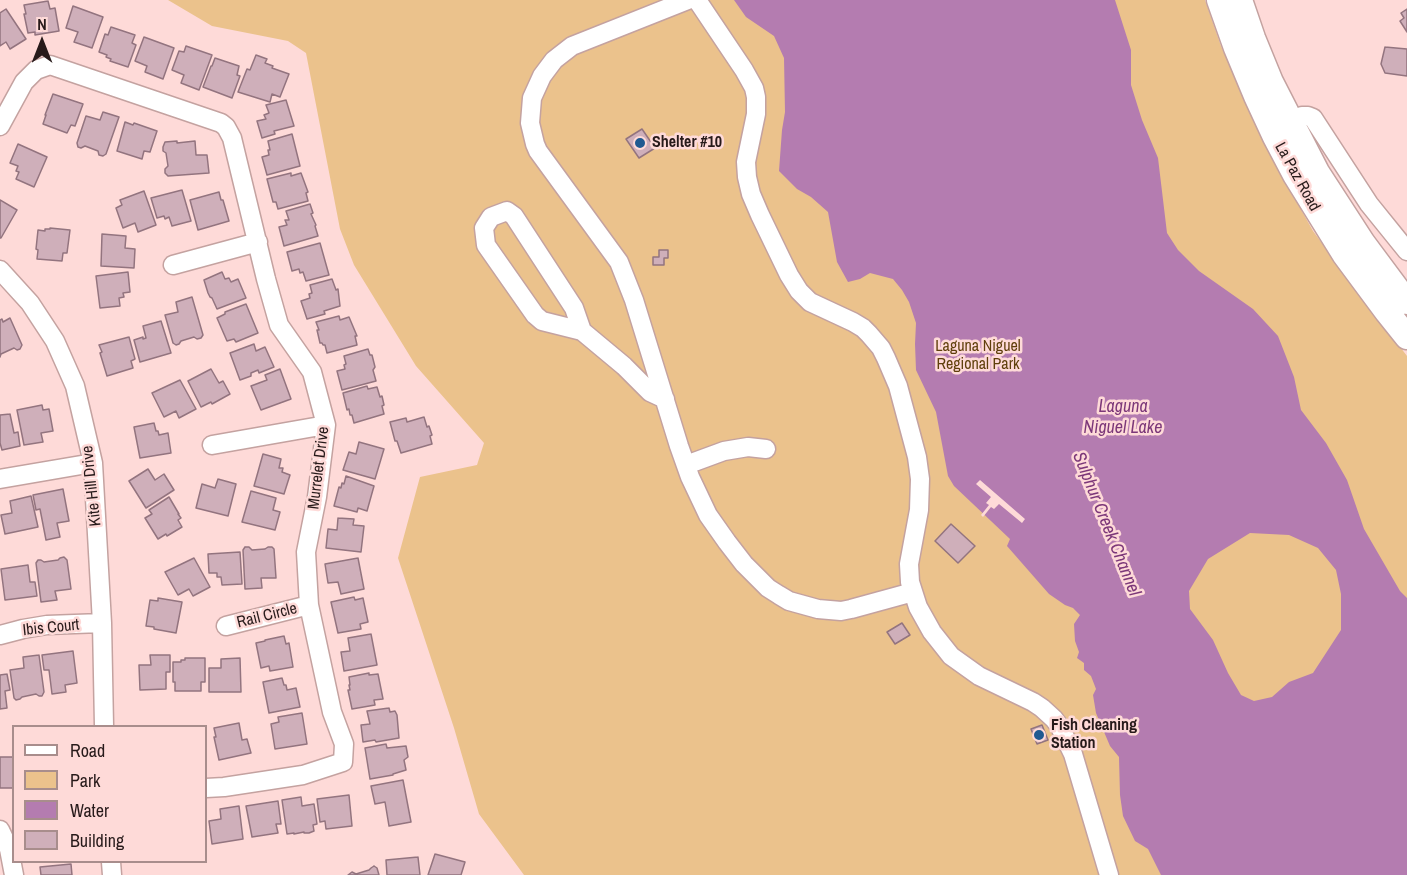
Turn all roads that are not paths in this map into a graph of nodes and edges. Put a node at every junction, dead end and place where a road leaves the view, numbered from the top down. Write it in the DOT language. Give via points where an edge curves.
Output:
graph roads {
  1 [pos="688,0"];
  2 [pos="697,0"];
  3 [pos="1219,0"];
  4 [pos="1240,0"];
  5 [pos="1291,121"];
  6 [pos="0,126"];
  7 [pos="258,242"];
  8 [pos="1407,251"];
  9 [pos="173,265"];
  10 [pos="0,270"];
  11 [pos="1407,302"];
  12 [pos="582,331"];
  13 [pos="1407,337"];
  14 [pos="665,399"];
  15 [pos="326,424"];
  16 [pos="212,445"];
  17 [pos="766,449"];
  18 [pos="93,463"];
  19 [pos="686,465"];
  20 [pos="0,479"];
  21 [pos="913,592"];
  22 [pos="309,605"];
  23 [pos="102,623"];
  24 [pos="226,626"];
  25 [pos="0,635"];
  26 [pos="104,725"];
  27 [pos="207,788"];
  28 [pos="0,830"];
  29 [pos="12,862"];
  30 [pos="1109,875"];
  1 -- 14 [label="street" via="561,53 542,76 532,98 530,115 538,151 622,268"];
  2 -- 21 [label="street" via="754,88 756,114 746,162 747,177 760,215 789,275 810,303 863,328 881,348 895,378 921,478 909,564"];
  3 -- 13 [label="main road, La Paz Road" via="1256,96 1295,175 1344,254"];
  4 -- 5 [label="main road, La Paz Road" via="1262,60"];
  5 -- 8 [label="street" via="1302,116 1313,118 1369,204"];
  5 -- 11 [label="main road, La Paz Road" via="1339,208"];
  6 -- 7 [label="street, Murrelet Drive" via="24,82 36,70 50,65 221,123 232,138"];
  7 -- 9 [label="street"];
  7 -- 15 [label="street, Murrelet Drive" via="279,324 312,372"];
  10 -- 18 [label="street, Kite Hill Drive" via="30,303 55,341 75,386"];
  12 -- 12 [label="street" via="574,308 514,216 507,211 491,217 484,228 486,245 535,315 542,321"];
  12 -- 14 [label="street" via="650,392"];
  14 -- 19 [label="street"];
  15 -- 16 [label="street"];
  15 -- 22 [label="street, Murrelet Drive" via="306,552"];
  17 -- 19 [label="street" via="748,447"];
  18 -- 20 [label="street"];
  18 -- 23 [label="street, Kite Hill Drive"];
  19 -- 21 [label="street" via="708,514 733,551 768,588 789,602 841,610"];
  21 -- 30 [label="street" via="925,622 951,656 979,676 1033,702 1060,727 1073,754"];
  22 -- 24 [label="street, Rail Circle"];
  22 -- 27 [label="street, Murrelet Drive" via="332,712 344,744 343,762 303,775"];
  23 -- 25 [label="street, Ibis Court" via="46,625"];
  23 -- 26 [label="street, Kite Hill Drive"];
  28 -- 29 [label="street"];
}
